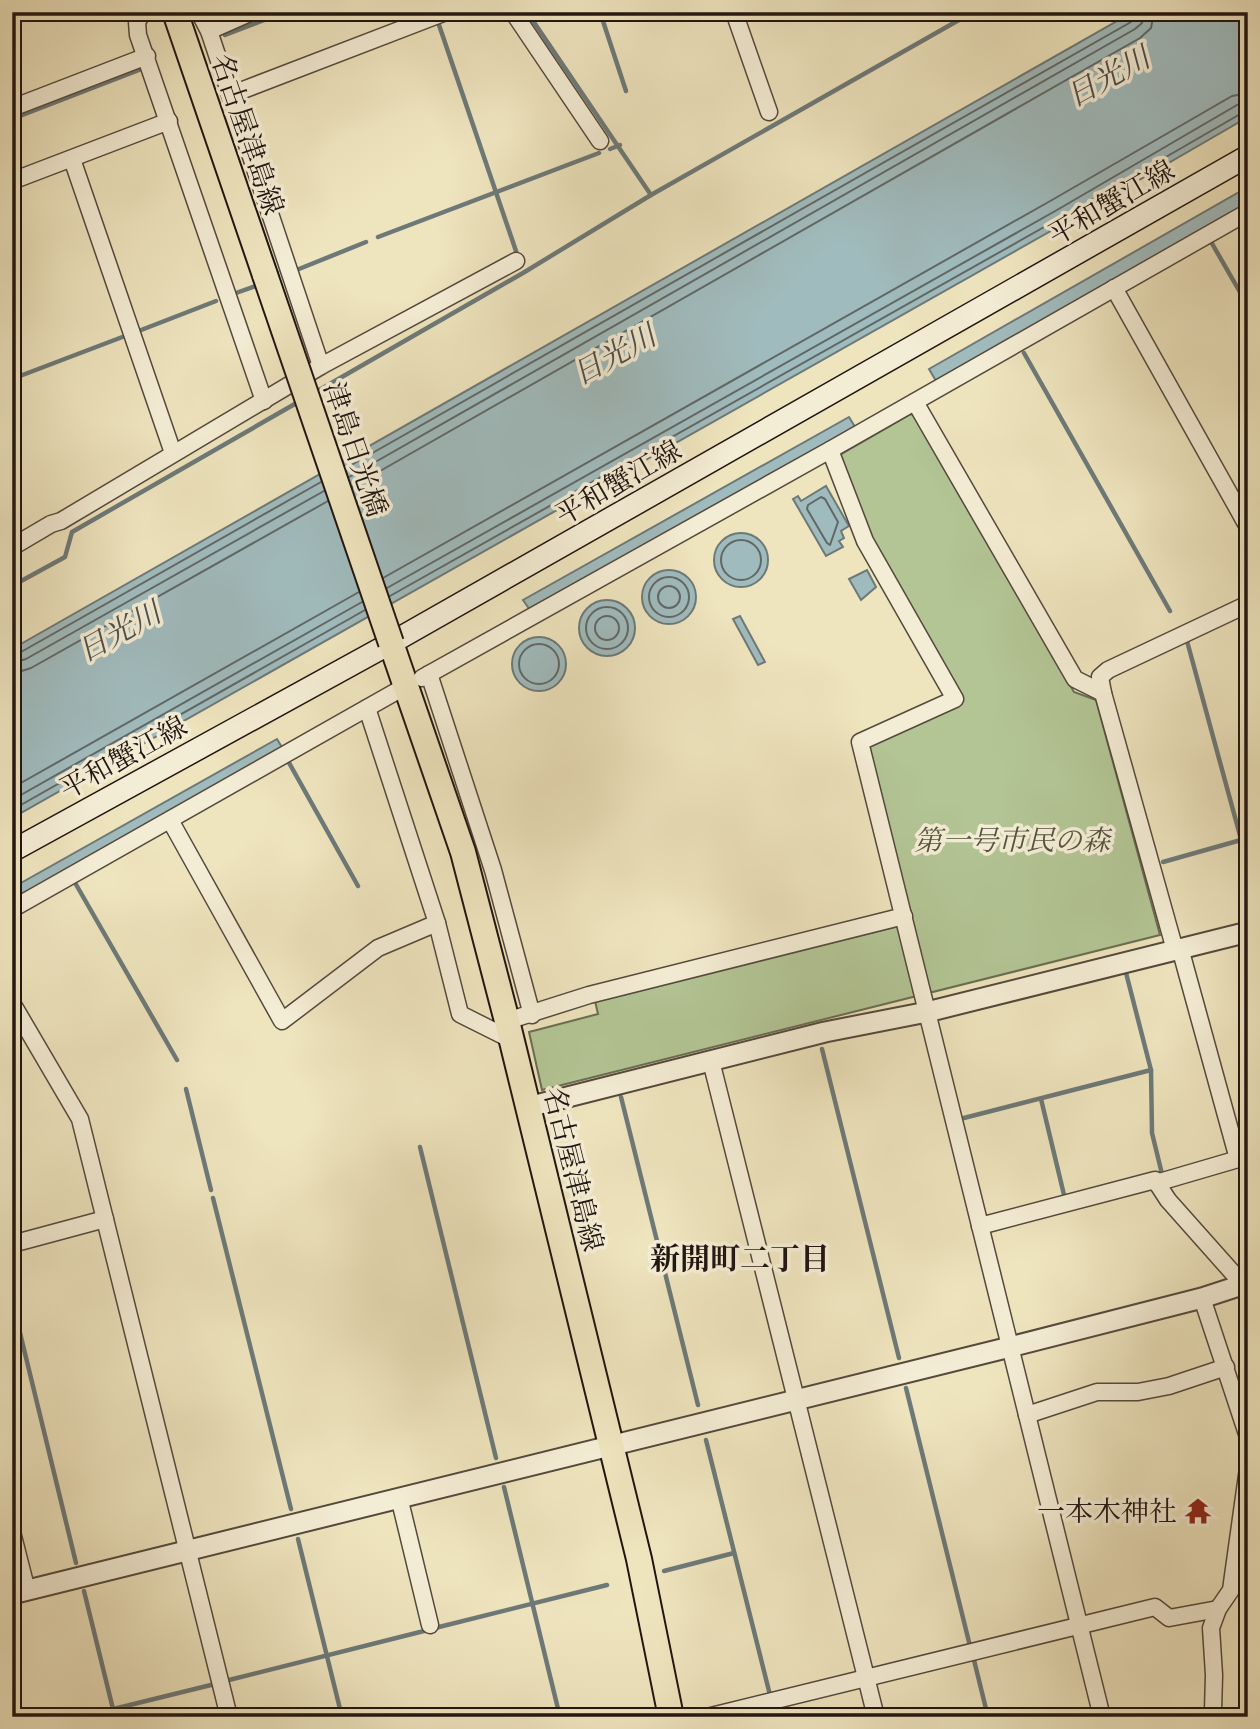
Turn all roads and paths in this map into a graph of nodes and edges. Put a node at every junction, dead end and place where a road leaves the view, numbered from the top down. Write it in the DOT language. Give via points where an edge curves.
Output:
graph roads {
  1 [pos="143,12"];
  2 [pos="175,12"];
  3 [pos="199,12"];
  4 [pos="252,12"];
  5 [pos="446,12"];
  6 [pos="513,12"];
  7 [pos="734,12"];
  8 [pos="209,31"];
  9 [pos="147,56"];
  10 [pos="230,95"];
  11 [pos="12,108"];
  12 [pos="769,112"];
  13 [pos="169,121"];
  14 [pos="600,141"];
  15 [pos="1248,156"];
  16 [pos="72,159"];
  17 [pos="12,181"];
  18 [pos="1248,212"];
  19 [pos="516,261"];
  20 [pos="265,275"];
  21 [pos="1114,288"];
  22 [pos="321,366"];
  23 [pos="264,401"];
  24 [pos="915,402"];
  25 [pos="830,450"];
  26 [pos="173,453"];
  27 [pos="1248,527"];
  28 [pos="12,547"];
  29 [pos="1248,604"];
  30 [pos="391,643"];
  31 [pos="397,691"];
  32 [pos="1103,693"];
  33 [pos="368,708"];
  34 [pos="170,820"];
  35 [pos="12,851"];
  36 [pos="12,909"];
  37 [pos="904,916"];
  38 [pos="437,923"];
  39 [pos="1248,932"];
  40 [pos="1177,949"];
  41 [pos="12,1003"];
  42 [pos="927,1012"];
  43 [pos="532,1015"];
  44 [pos="509,1030"];
  45 [pos="711,1061"];
  46 [pos="528,1107"];
  47 [pos="1243,1158"];
  48 [pos="1156,1183"];
  49 [pos="105,1219"];
  50 [pos="980,1226"];
  51 [pos="12,1244"];
  52 [pos="1246,1286"];
  53 [pos="1202,1298"];
  54 [pos="1010,1347"];
  55 [pos="1226,1367"];
  56 [pos="798,1399"];
  57 [pos="1027,1415"];
  58 [pos="1248,1437"];
  59 [pos="611,1444"];
  60 [pos="1248,1468"];
  61 [pos="399,1497"];
  62 [pos="1245,1520"];
  63 [pos="12,1532"];
  64 [pos="188,1550"];
  65 [pos="1248,1588"];
  66 [pos="1231,1590"];
  67 [pos="19,1592"];
  68 [pos="1219,1609"];
  69 [pos="1079,1624"];
  70 [pos="430,1625"];
  71 [pos="866,1677"];
  72 [pos="1212,1714"];
  73 [pos="229,1717"];
  74 [pos="671,1717"];
  75 [pos="707,1717"];
  76 [pos="876,1717"];
  77 [pos="1101,1717"];
  1 -- 9 [label="street" via="137,22 138,35"];
  2 -- 20 [label="main road, 名古屋津島線"];
  3 -- 8 [label="street"];
  4 -- 8 [label="street"];
  5 -- 10 [label="street"];
  6 -- 14 [label="street"];
  7 -- 12 [label="street"];
  8 -- 10 [label="street"];
  9 -- 11 [label="street"];
  9 -- 13 [label="street"];
  10 -- 22 [label="street"];
  13 -- 16 [label="street"];
  13 -- 23 [label="street"];
  15 -- 30 [label="main road, 平和蟹江線"];
  16 -- 17 [label="street"];
  16 -- 26 [label="street"];
  18 -- 21 [label="street"];
  19 -- 22 [label="street"];
  20 -- 30 [label="main road, 津島日光橋, bridge"];
  21 -- 24 [label="street"];
  21 -- 27 [label="street"];
  22 -- 23 [label="street"];
  23 -- 26 [label="street"];
  24 -- 25 [label="street"];
  24 -- 32 [label="street" via="1075,678"];
  25 -- 37 [label="street" via="865,541 955,699 860,742"];
  25 -- 43 [label="street" via="426,676 493,870"];
  26 -- 28 [label="street"];
  29 -- 32 [label="street" via="1108,670 1100,677"];
  30 -- 35 [label="main road, 平和蟹江線"];
  30 -- 44 [label="main road, 名古屋津島線" via="463,852"];
  31 -- 33 [label="street"];
  32 -- 40 [label="street"];
  33 -- 34 [label="street"];
  33 -- 38 [label="street"];
  34 -- 36 [label="street"];
  34 -- 38 [label="street" via="282,1021 378,948"];
  37 -- 42 [label="street"];
  37 -- 43 [label="street" via="589,995"];
  38 -- 44 [label="street" via="460,1014"];
  39 -- 40 [label="street"];
  40 -- 42 [label="street"];
  40 -- 47 [label="street"];
  41 -- 49 [label="street" via="80,1119"];
  42 -- 45 [label="street"];
  42 -- 50 [label="street"];
  43 -- 44 [label="street"];
  44 -- 46 [label="main road, 名古屋津島線"];
  45 -- 46 [label="street"];
  45 -- 56 [label="street"];
  46 -- 59 [label="main road, 名古屋津島線"];
  47 -- 48 [label="street"];
  48 -- 50 [label="street"];
  48 -- 52 [label="street"];
  49 -- 51 [label="street"];
  49 -- 64 [label="street"];
  50 -- 54 [label="street"];
  52 -- 53 [label="street"];
  53 -- 54 [label="street"];
  53 -- 55 [label="street"];
  54 -- 56 [label="street"];
  54 -- 57 [label="street"];
  55 -- 57 [label="street" via="1169,1386 1097,1392"];
  55 -- 58 [label="street"];
  56 -- 59 [label="street"];
  56 -- 71 [label="street"];
  57 -- 69 [label="street"];
  59 -- 61 [label="street"];
  59 -- 74 [label="main road, 名古屋津島線"];
  60 -- 62 [label="street"];
  61 -- 64 [label="street"];
  61 -- 70 [label="street"];
  62 -- 66 [label="street" via="1237,1538"];
  63 -- 67 [label="street"];
  64 -- 67 [label="street"];
  64 -- 73 [label="street"];
  65 -- 66 [label="street"];
  66 -- 68 [label="street"];
  68 -- 69 [label="street" via="1169,1618 1155,1606"];
  68 -- 72 [label="street" via="1211,1628"];
  69 -- 71 [label="street"];
  69 -- 77 [label="street"];
  71 -- 75 [label="street"];
  71 -- 76 [label="street"];
}
